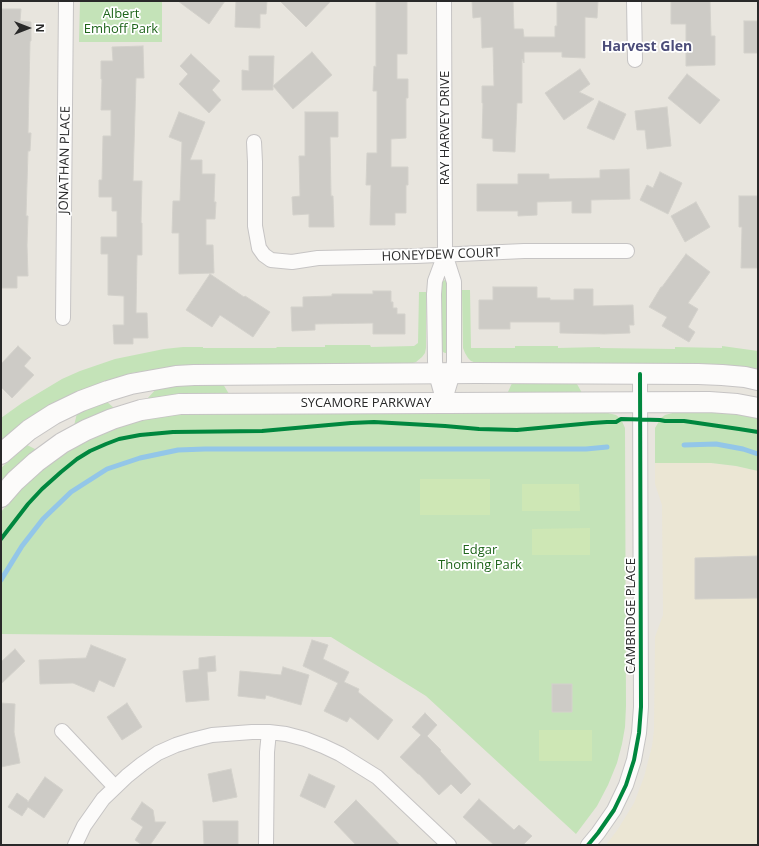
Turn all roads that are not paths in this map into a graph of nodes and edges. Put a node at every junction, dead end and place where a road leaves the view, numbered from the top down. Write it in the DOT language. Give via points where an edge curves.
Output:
graph roads {
  1 [pos="66,1"];
  2 [pos="444,1"];
  3 [pos="634,1"];
  4 [pos="635,60"];
  5 [pos="254,142"];
  6 [pos="627,251"];
  7 [pos="445,254"];
  8 [pos="63,318"];
  9 [pos="444,374"];
  10 [pos="640,374"];
  11 [pos="758,380"];
  12 [pos="640,402"];
  13 [pos="444,403"];
  14 [pos="758,408"];
  15 [pos="1,454"];
  16 [pos="1,497"];
  17 [pos="62,731"];
  18 [pos="269,732"];
  19 [pos="115,787"];
  20 [pos="75,845"];
  21 [pos="266,845"];
  22 [pos="449,845"];
  23 [pos="588,845"];
  1 -- 8 [label="street, JONATHAN PLACE"];
  2 -- 7 [label="street, RAY HARVEY DRIVE"];
  3 -- 4 [label="street"];
  5 -- 7 [label="street, HONEYDEW COURT" via="255,226 259,248 271,260 292,262 318,258"];
  6 -- 7 [label="street, HONEYDEW COURT"];
  7 -- 9 [label="street, RAY HARVEY DRIVE" via="435,280 435,361"];
  7 -- 9 [label="street, RAY HARVEY DRIVE" via="454,282 454,361"];
  9 -- 10 [label="main road"];
  9 -- 13 [label="street, RAY HARVEY DRIVE"];
  9 -- 15 [label="main road" via="194,375 153,379 108,391 54,414 29,430"];
  10 -- 11 [label="main road" via="722,374"];
  10 -- 12 [label="street, CAMBRIDGE PLACE"];
  12 -- 13 [label="main road, SYCAMORE PARKWAY"];
  12 -- 14 [label="main road, SYCAMORE PARKWAY" via="710,402"];
  12 -- 23 [label="street, CAMBRIDGE PLACE" via="639,733 626,786 614,810"];
  13 -- 16 [label="main road, SYCAMORE PARKWAY" via="193,404 141,410 112,418 62,443 36,462"];
  17 -- 19 [label="street"];
  18 -- 19 [label="street" via="212,735 176,745 142,764"];
  18 -- 21 [label="street"];
  18 -- 22 [label="street" via="305,739 360,766 377,777"];
  19 -- 20 [label="street" via="92,813"];
}
